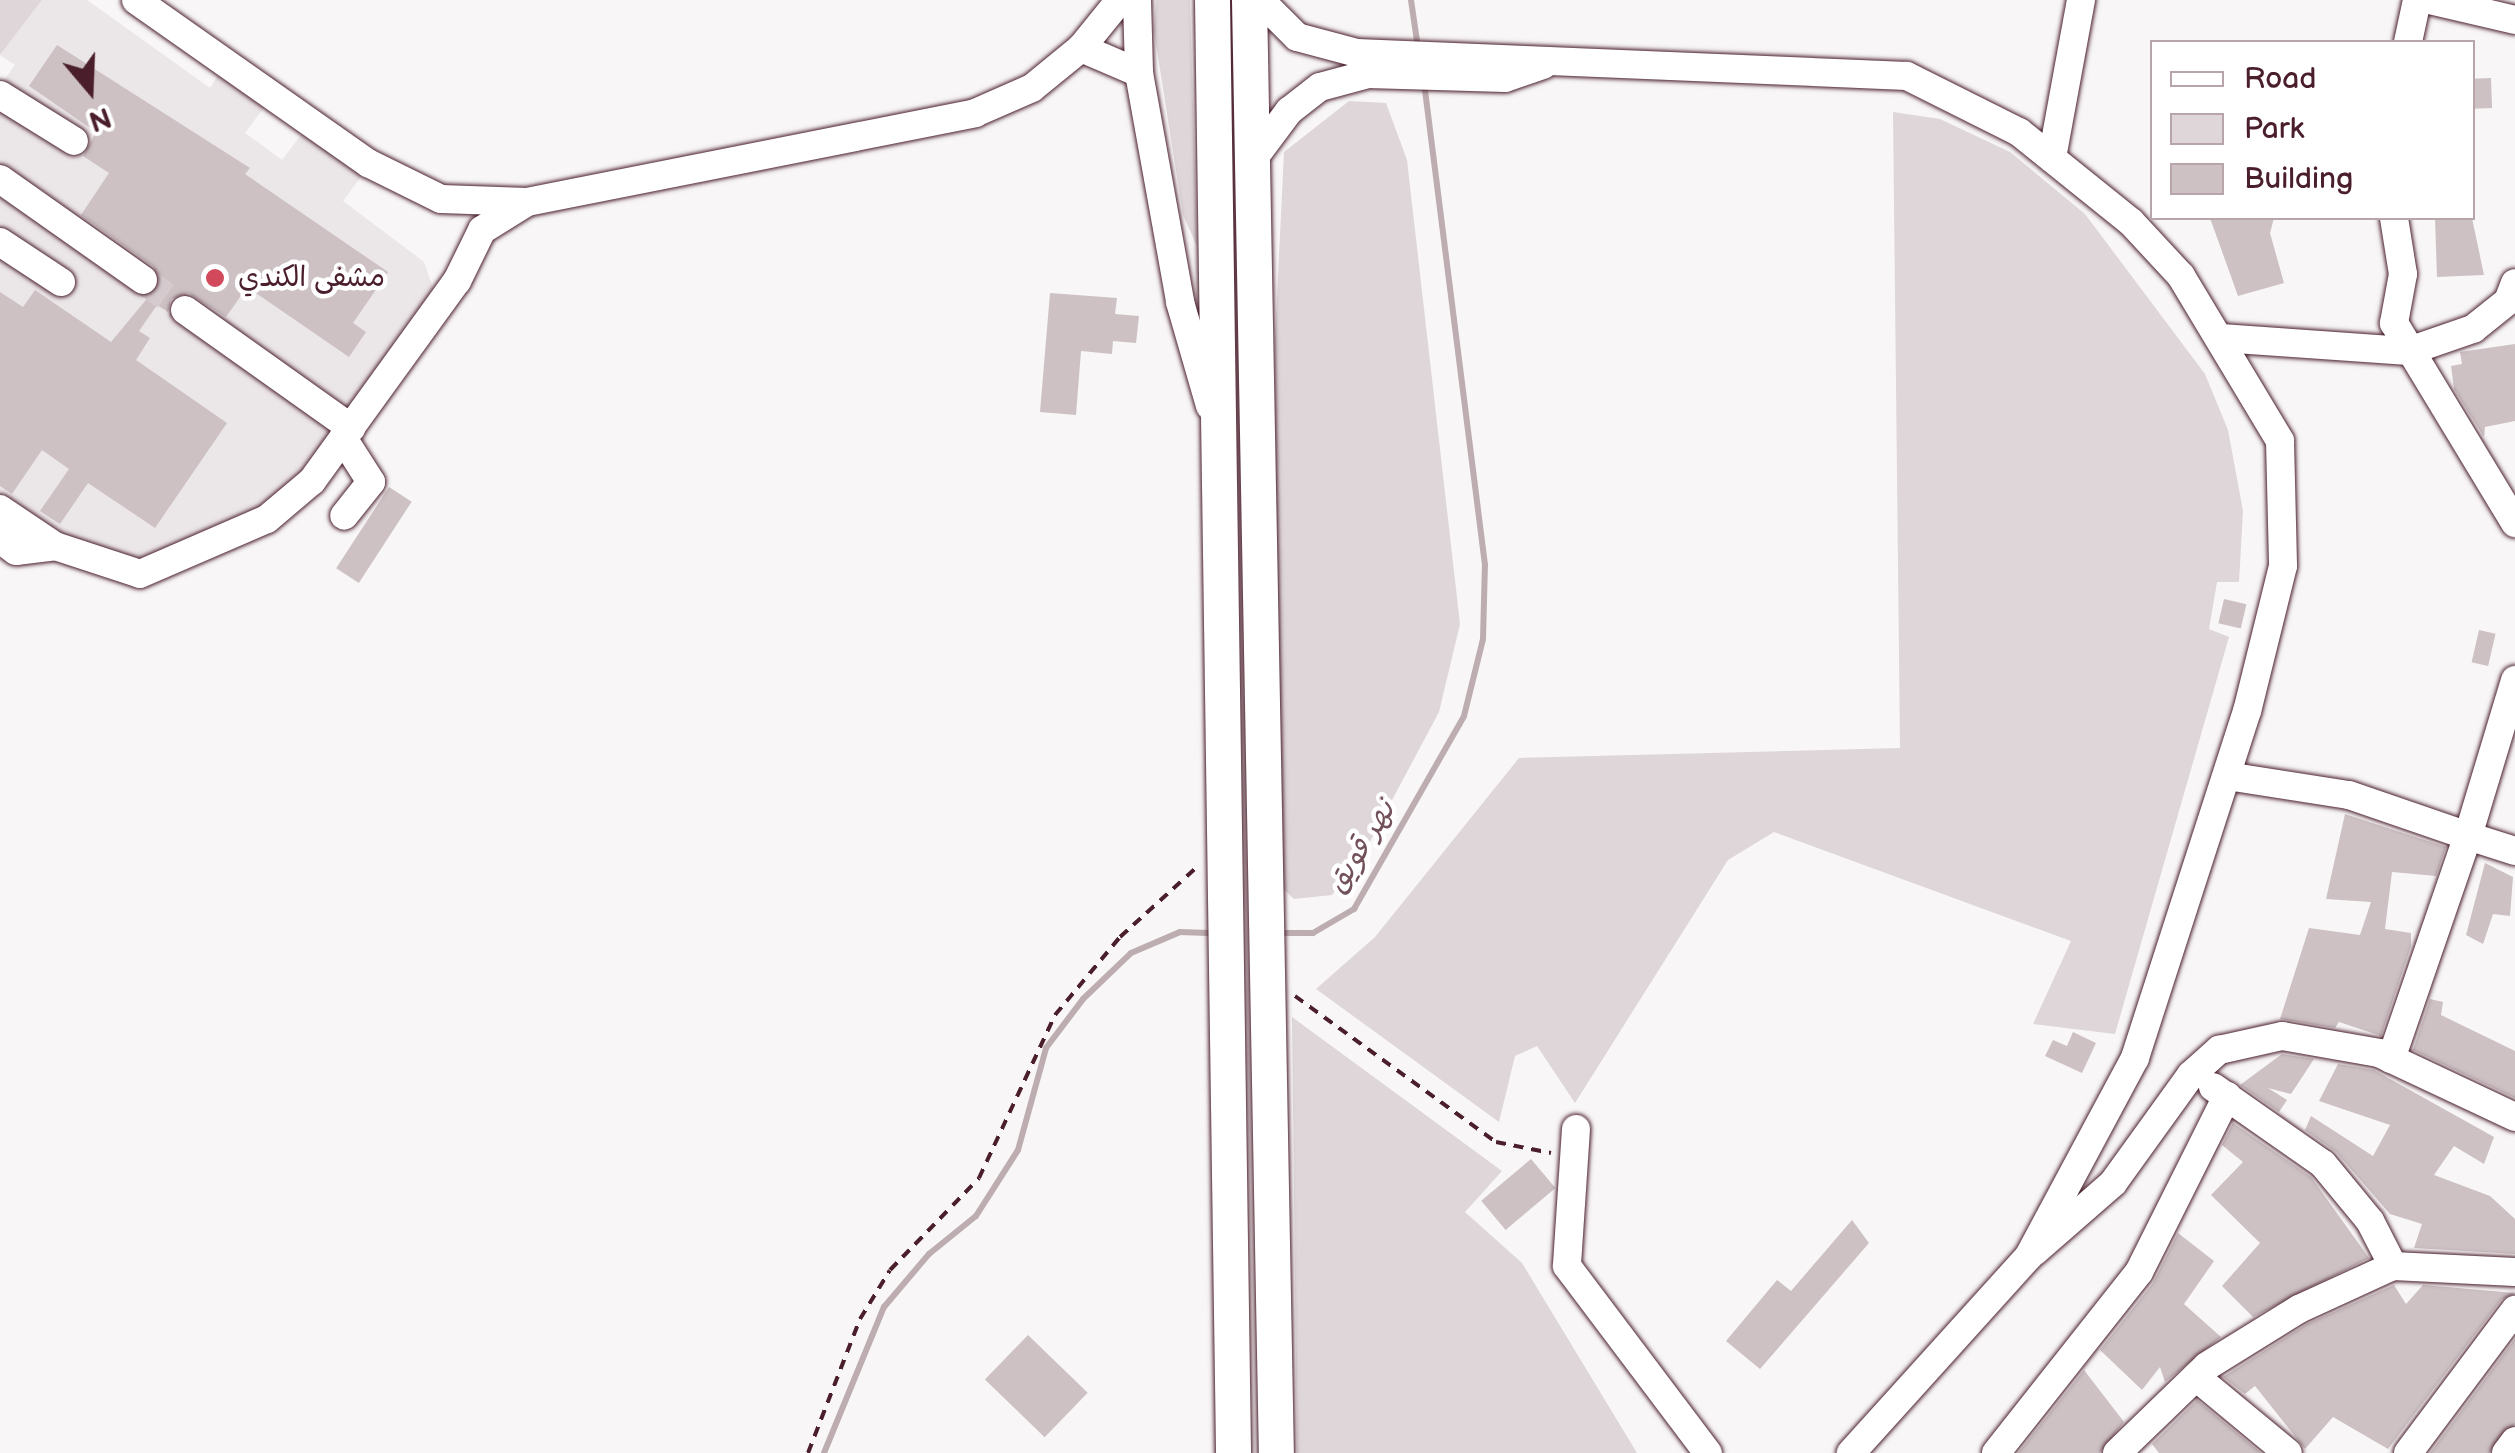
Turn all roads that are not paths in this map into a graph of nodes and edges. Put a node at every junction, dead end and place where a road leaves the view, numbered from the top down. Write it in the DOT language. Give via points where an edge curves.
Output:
graph roads {
  1 [pos="136,0"];
  2 [pos="1120,0"];
  3 [pos="1137,0"];
  4 [pos="1212,0"];
  5 [pos="1249,0"];
  6 [pos="1260,0"];
  7 [pos="2081,0"];
  8 [pos="2417,0"];
  9 [pos="2430,0"];
  10 [pos="2515,20"];
  11 [pos="2408,40"];
  12 [pos="1081,48"];
  13 [pos="1362,63"];
  14 [pos="1139,73"];
  15 [pos="0,95"];
  16 [pos="74,141"];
  17 [pos="2052,158"];
  18 [pos="1251,162"];
  19 [pos="0,178"];
  20 [pos="527,202"];
  21 [pos="2394,220"];
  22 [pos="0,242"];
  23 [pos="143,280"];
  24 [pos="61,282"];
  25 [pos="2515,283"];
  26 [pos="185,310"];
  27 [pos="2515,317"];
  28 [pos="2473,329"];
  29 [pos="2221,338"];
  30 [pos="2409,351"];
  31 [pos="347,433"];
  32 [pos="1218,435"];
  33 [pos="0,509"];
  34 [pos="344,516"];
  35 [pos="2515,522"];
  36 [pos="0,539"];
  37 [pos="55,546"];
  38 [pos="2515,680"];
  39 [pos="2227,776"];
  40 [pos="2468,836"];
  41 [pos="2515,851"];
  42 [pos="2391,1059"];
  43 [pos="2191,1075"];
  44 [pos="2227,1096"];
  45 [pos="2515,1117"];
  46 [pos="1576,1129"];
  47 [pos="2029,1256"];
  48 [pos="2393,1266"];
  49 [pos="2515,1272"];
  50 [pos="2515,1310"];
  51 [pos="2196,1377"];
  52 [pos="2515,1441"];
  53 [pos="1233,1453"];
  54 [pos="1276,1453"];
  55 [pos="1708,1453"];
  56 [pos="1851,1453"];
  57 [pos="1996,1453"];
  58 [pos="2117,1453"];
  59 [pos="2288,1453"];
  60 [pos="2408,1453"];
  61 [pos="2506,1453"];
  1 -- 20 [label="street" via="368,164 441,199"];
  2 -- 12 [label="street"];
  3 -- 14 [label="street"];
  4 -- 32 [label="main road"];
  5 -- 18 [label="main road"];
  6 -- 13 [label="street" via="1298,36"];
  7 -- 17 [label="street"];
  8 -- 11 [label="street"];
  9 -- 10 [label="street"];
  12 -- 14 [label="street"];
  12 -- 20 [label="street" via="1032,88 976,113"];
  13 -- 17 [label="street" via="1554,62 1907,76 2019,132"];
  13 -- 18 [label="street" via="1289,112"];
  14 -- 32 [label="street" via="1180,302"];
  15 -- 16 [label="street"];
  17 -- 29 [label="street" via="2131,222 2181,276"];
  18 -- 54 [label="main road"];
  19 -- 23 [label="street"];
  20 -- 31 [label="street" via="482,230 457,280"];
  21 -- 30 [label="street" via="2404,274 2394,323"];
  22 -- 24 [label="street"];
  25 -- 28 [label="street" via="2508,301"];
  26 -- 31 [label="street"];
  27 -- 28 [label="street"];
  28 -- 30 [label="street"];
  29 -- 30 [label="street"];
  29 -- 39 [label="street" via="2280,441 2282,548"];
  30 -- 35 [label="street"];
  31 -- 34 [label="street" via="371,482"];
  31 -- 37 [label="street" via="312,481 266,519 199,553 140,574"];
  32 -- 53 [label="main road"];
  33 -- 37 [label="street"];
  36 -- 37 [label="street" via="16,550"];
  38 -- 40 [label="street"];
  39 -- 40 [label="street" via="2308,789"];
  39 -- 47 [label="street" via="2135,1058"];
  40 -- 41 [label="street"];
  40 -- 42 [label="street"];
  42 -- 43 [label="street" via="2282,1036 2219,1050"];
  42 -- 45 [label="street"];
  43 -- 44 [label="street"];
  43 -- 47 [label="street" via="2113,1183"];
  44 -- 48 [label="street" via="2323,1164 2370,1221"];
  44 -- 57 [label="street" via="2140,1272"];
  46 -- 55 [label="street" via="1567,1266"];
  47 -- 56 [label="street"];
  48 -- 49 [label="street"];
  48 -- 51 [label="street" via="2300,1309"];
  50 -- 60 [label="street"];
  51 -- 58 [label="street"];
  51 -- 59 [label="street"];
  52 -- 61 [label="street"];
}
